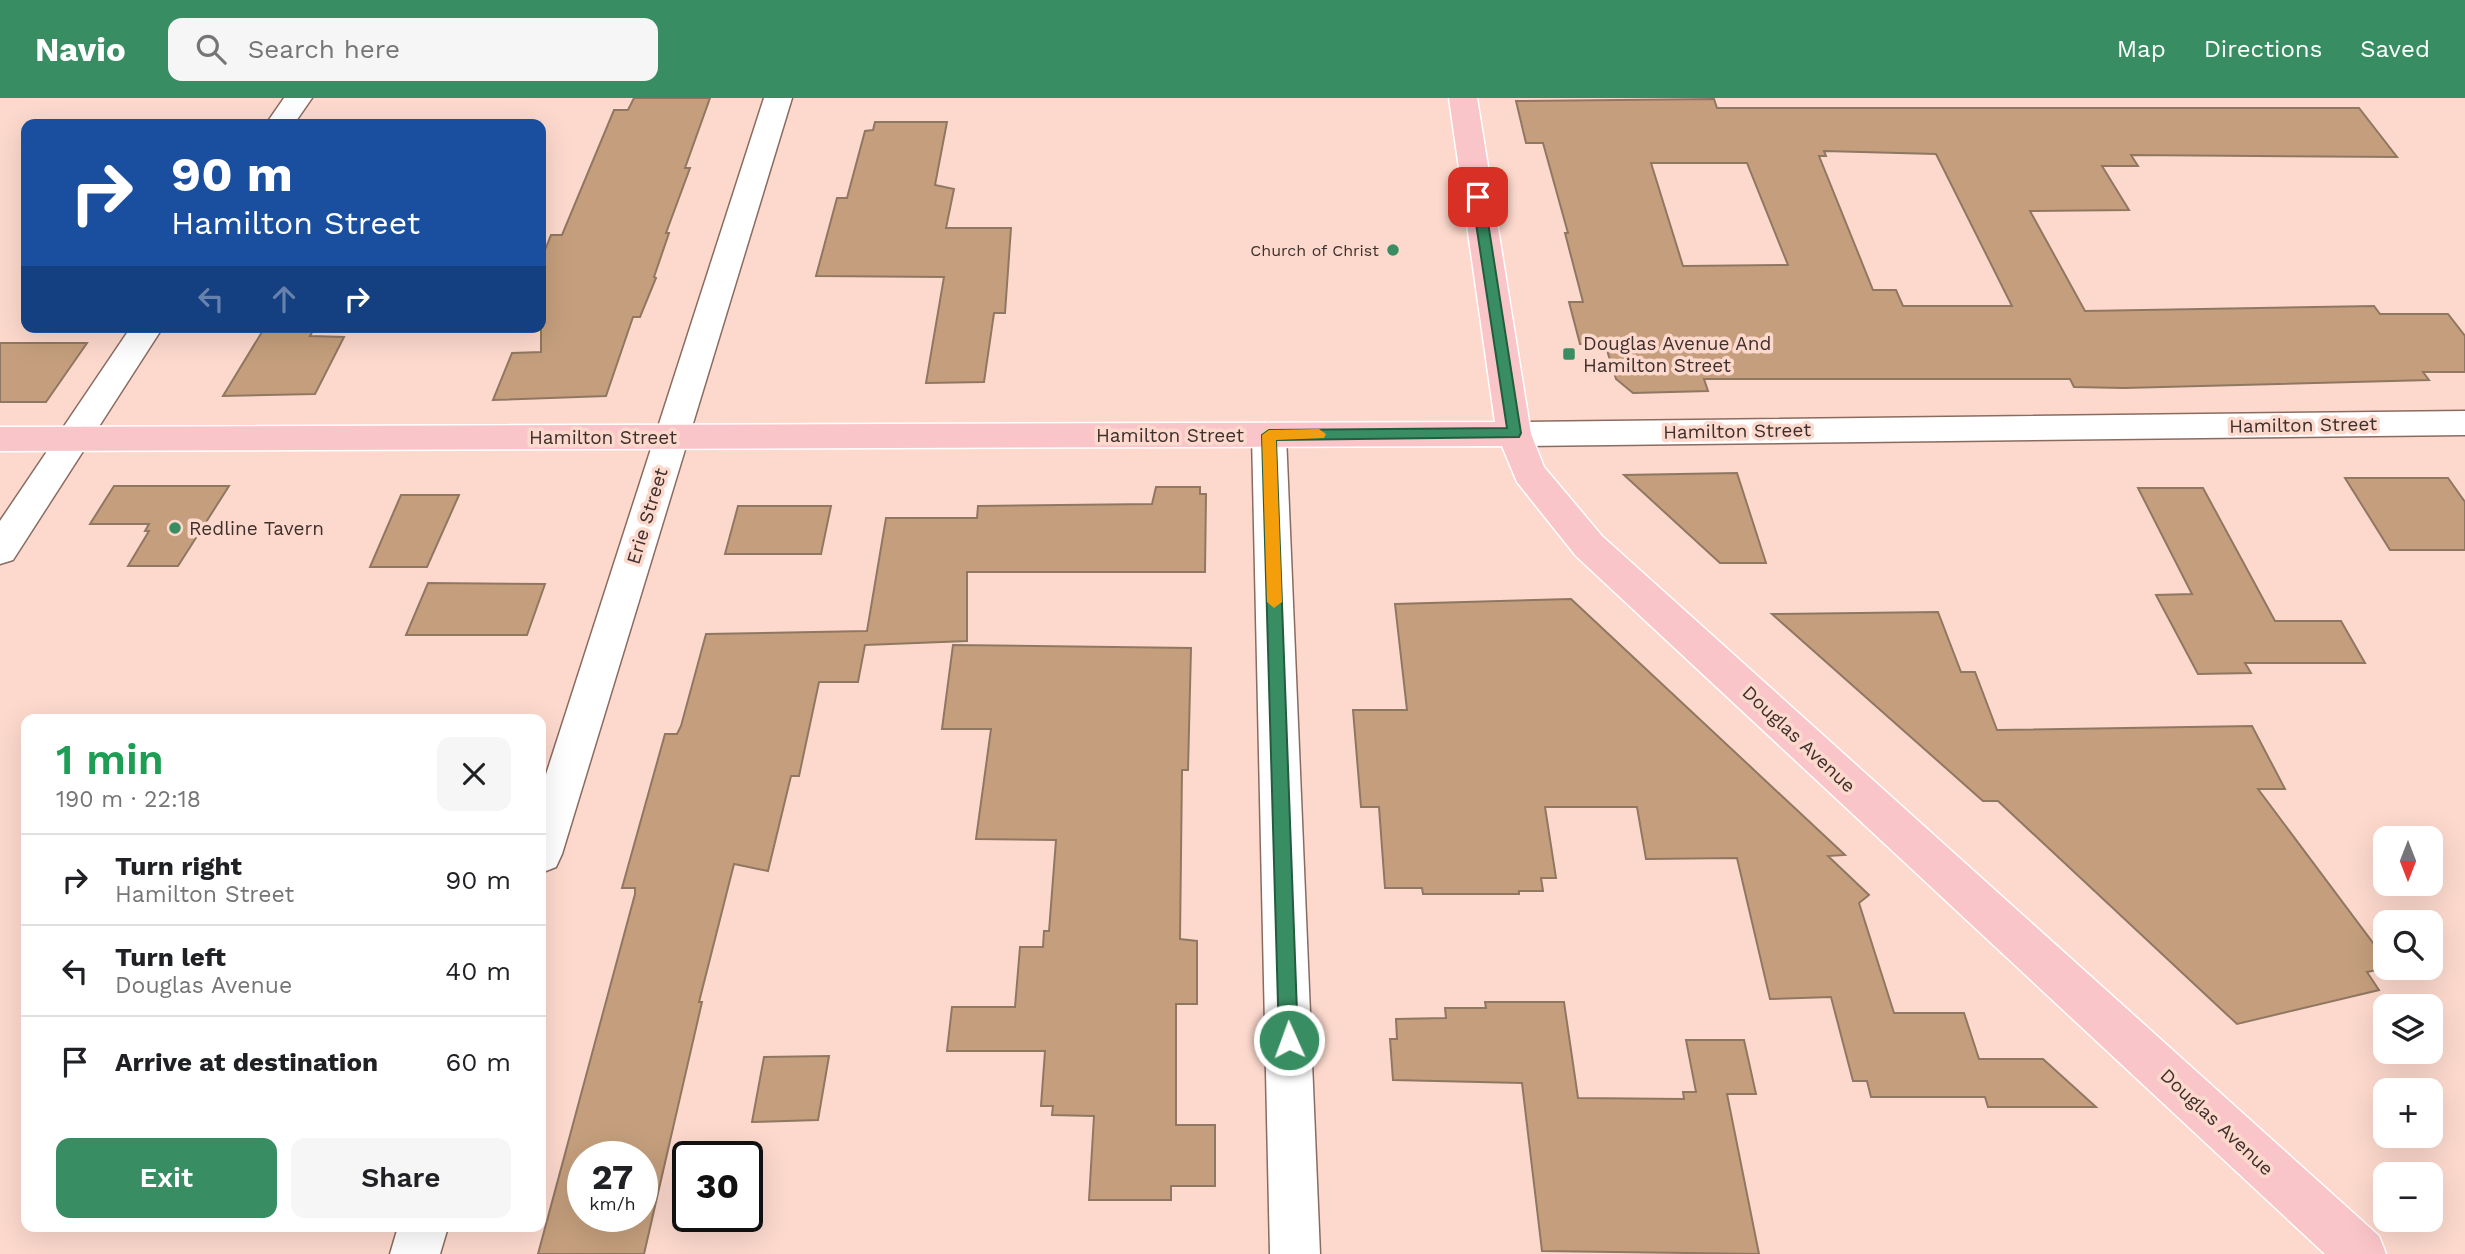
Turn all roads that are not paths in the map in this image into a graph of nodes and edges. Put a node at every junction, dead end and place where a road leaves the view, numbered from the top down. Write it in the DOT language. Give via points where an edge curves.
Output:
graph roads {
  1 [pos="298,98"];
  2 [pos="778,98"];
  3 [pos="1463,98"];
  4 [pos="283,119"];
  5 [pos="142,333"];
  6 [pos="2465,423"];
  7 [pos="1514,433"];
  8 [pos="1269,435"];
  9 [pos="672,437"];
  10 [pos="0,439"];
  11 [pos="73,439"];
  12 [pos="0,550"];
  13 [pos="546,838"];
  14 [pos="422,1232"];
  15 [pos="415,1254"];
  16 [pos="1295,1254"];
  17 [pos="2361,1254"];
  1 -- 4 [label="street"];
  2 -- 9 [label="street, Erie Street"];
  3 -- 7 [label="main road, Douglas Avenue"];
  5 -- 11 [label="street"];
  6 -- 7 [label="street, Hamilton Street"];
  7 -- 8 [label="main road, Hamilton Street"];
  7 -- 17 [label="main road, Douglas Avenue" via="1529,473 1589,546"];
  8 -- 9 [label="main road, Hamilton Street"];
  8 -- 16 [label="street"];
  9 -- 11 [label="main road, Hamilton Street"];
  9 -- 13 [label="street, Erie Street"];
  10 -- 11 [label="main road, Hamilton Street"];
  11 -- 12 [label="street"];
  14 -- 15 [label="street"];
}
